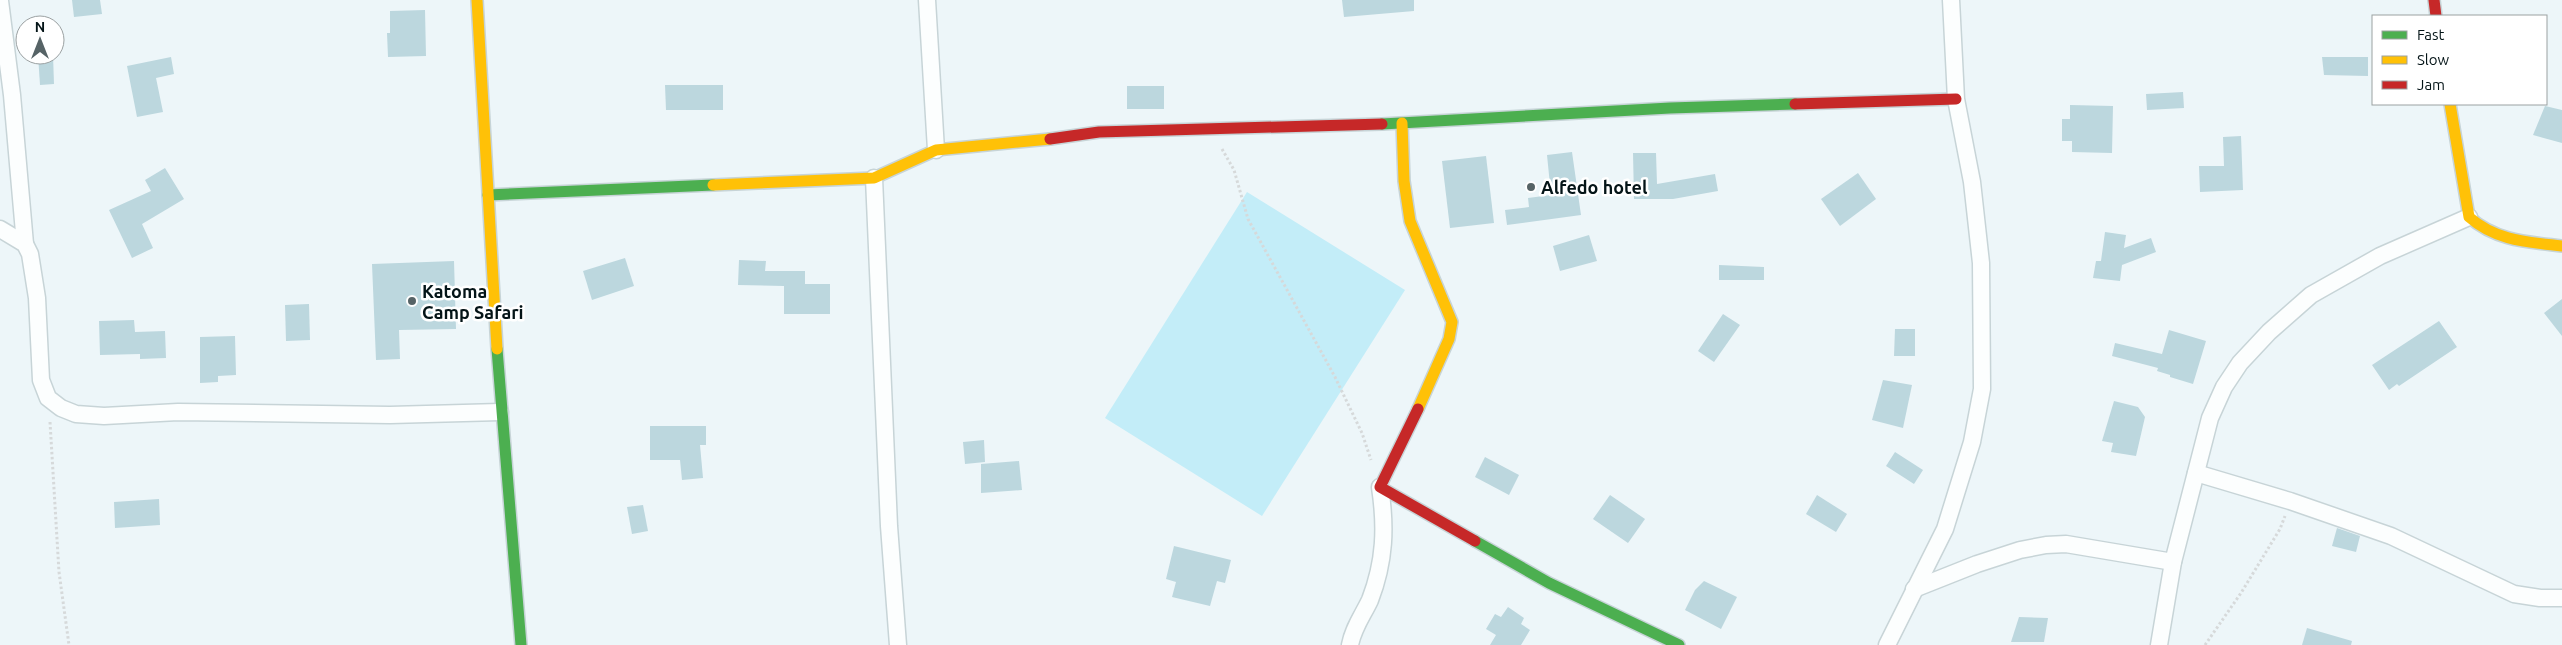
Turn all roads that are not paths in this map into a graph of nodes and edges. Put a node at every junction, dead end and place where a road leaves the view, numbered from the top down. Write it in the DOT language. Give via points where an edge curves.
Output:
graph roads {
  1 [pos="477,0"];
  2 [pos="927,0"];
  3 [pos="1951,0"];
  4 [pos="2434,0"];
  5 [pos="0,1"];
  6 [pos="2436,15"];
  7 [pos="1956,100"];
  8 [pos="2450,105"];
  9 [pos="1402,123"];
  10 [pos="936,150"];
  11 [pos="874,178"];
  12 [pos="488,195"];
  13 [pos="2469,217"];
  14 [pos="0,229"];
  15 [pos="25,244"];
  16 [pos="2562,246"];
  17 [pos="500,412"];
  18 [pos="2196,473"];
  19 [pos="1380,487"];
  20 [pos="2174,562"];
  21 [pos="1914,589"];
  22 [pos="2562,598"];
  23 [pos="521,645"];
  24 [pos="898,645"];
  25 [pos="1350,645"];
  26 [pos="1679,645"];
  27 [pos="1887,645"];
  28 [pos="2159,645"];
  1 -- 12 [label="street"];
  2 -- 10 [label="street"];
  3 -- 7 [label="street"];
  4 -- 6 [label="street"];
  5 -- 15 [label="street"];
  7 -- 9 [label="street" via="1670,108"];
  7 -- 21 [label="street" via="1972,182 1980,263 1982,389 1972,442 1945,529"];
  8 -- 13 [label="street"];
  9 -- 10 [label="street" via="1100,132"];
  9 -- 19 [label="street" via="1404,181 1410,221 1452,322 1449,339"];
  10 -- 11 [label="street"];
  11 -- 12 [label="street"];
  11 -- 24 [label="street" via="888,516"];
  12 -- 17 [label="street"];
  13 -- 16 [label="street" via="2493,235"];
  13 -- 18 [label="street" via="2380,256 2311,295 2269,332 2240,363 2224,387 2210,418"];
  14 -- 15 [label="street"];
  15 -- 17 [label="street" via="35,280 41,380 48,398 76,414"];
  17 -- 23 [label="street"];
  18 -- 20 [label="street"];
  18 -- 22 [label="street" via="2391,536 2514,594"];
  19 -- 25 [label="street" via="1385,520 1382,562"];
  19 -- 26 [label="street" via="1549,583"];
  20 -- 21 [label="street" via="2066,544 2046,545 1977,564"];
  20 -- 28 [label="street"];
  21 -- 27 [label="street"];
}
